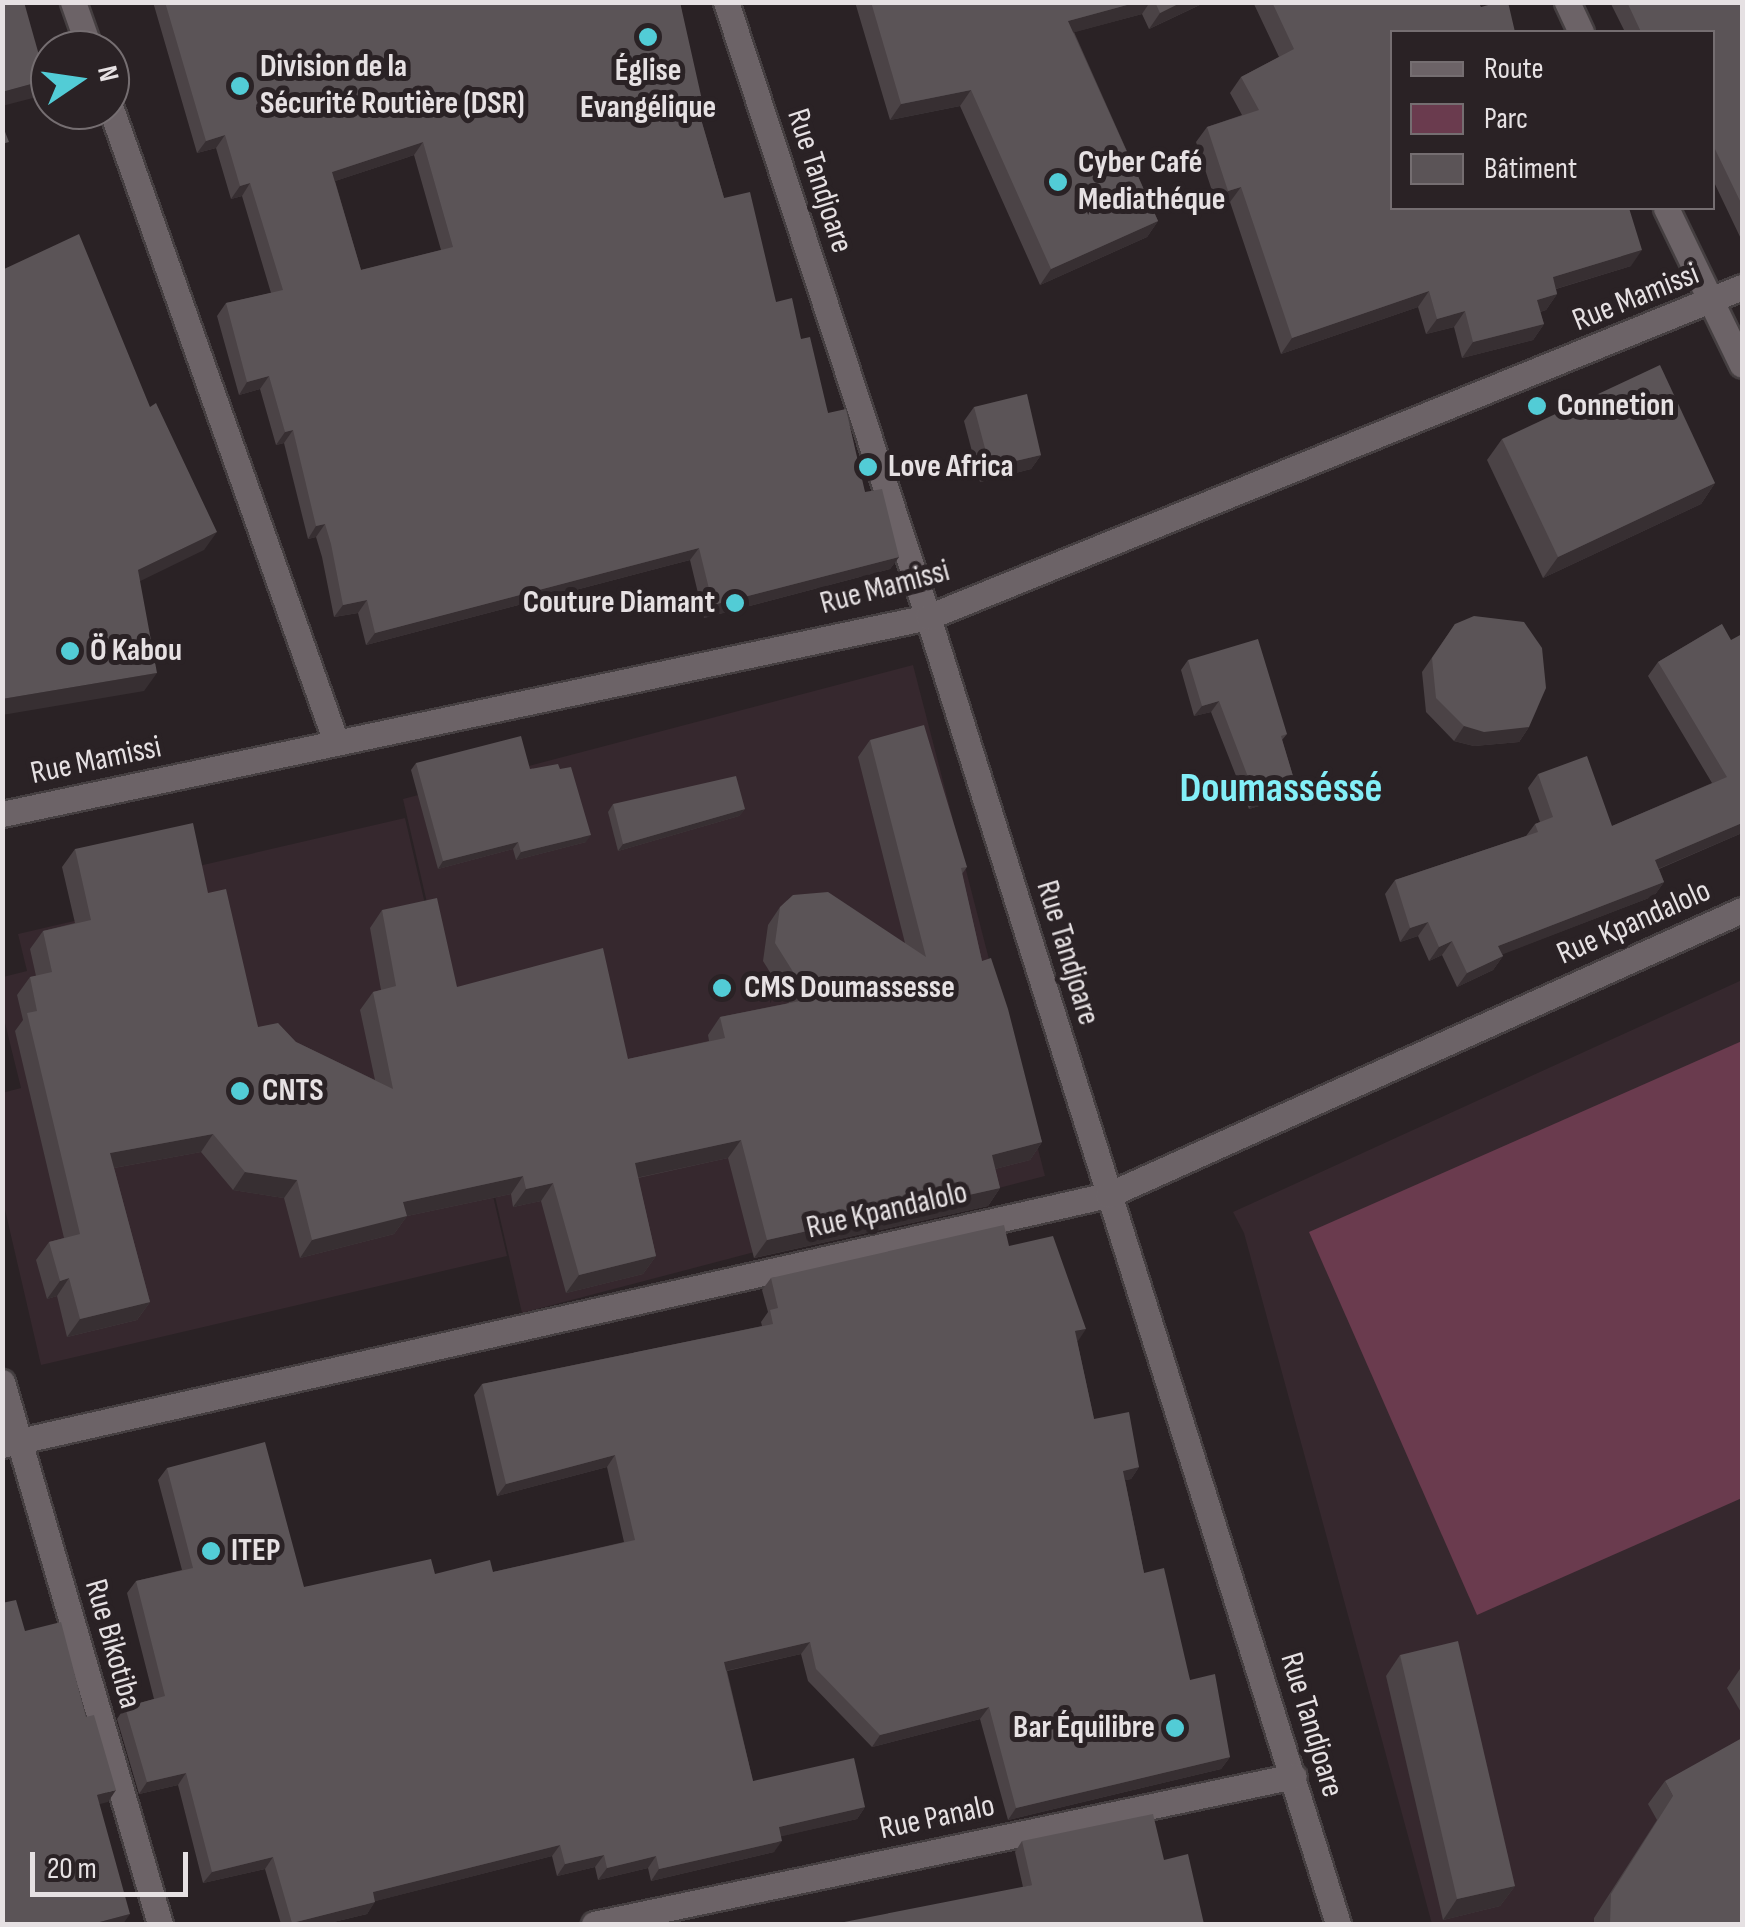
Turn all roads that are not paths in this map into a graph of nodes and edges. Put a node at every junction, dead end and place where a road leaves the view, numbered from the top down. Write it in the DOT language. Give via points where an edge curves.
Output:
graph roads {
  1 [pos="73,2"];
  2 [pos="726,2"];
  3 [pos="1566,2"];
  4 [pos="83,30"];
  5 [pos="1580,30"];
  6 [pos="119,130"];
  7 [pos="1667,210"];
  8 [pos="1742,287"];
  9 [pos="1712,303"];
  10 [pos="1742,365"];
  11 [pos="928,617"];
  12 [pos="336,742"];
  13 [pos="2,814"];
  14 [pos="1742,910"];
  15 [pos="1108,1195"];
  16 [pos="2,1382"];
  17 [pos="11,1443"];
  18 [pos="1294,1776"];
  19 [pos="160,1924"];
  20 [pos="594,1924"];
  21 [pos="1338,1924"];
  1 -- 4 [label="street"];
  2 -- 11 [label="street, Rue Tandjoare"];
  3 -- 5 [label="street"];
  6 -- 12 [label="street"];
  7 -- 9 [label="street"];
  8 -- 9 [label="street, Rue Mamissi"];
  9 -- 10 [label="street"];
  9 -- 11 [label="street, Rue Mamissi"];
  11 -- 12 [label="street, Rue Mamissi"];
  11 -- 15 [label="street, Rue Tandjoare"];
  12 -- 13 [label="street, Rue Mamissi"];
  14 -- 15 [label="street, Rue Kpandalolo"];
  15 -- 17 [label="street, Rue Kpandalolo"];
  15 -- 18 [label="street, Rue Tandjoare"];
  16 -- 17 [label="street, Rue Bikotiba"];
  17 -- 19 [label="street, Rue Bikotiba"];
  18 -- 20 [label="street, Rue Panalo"];
  18 -- 21 [label="street, Rue Tandjoare"];
}
